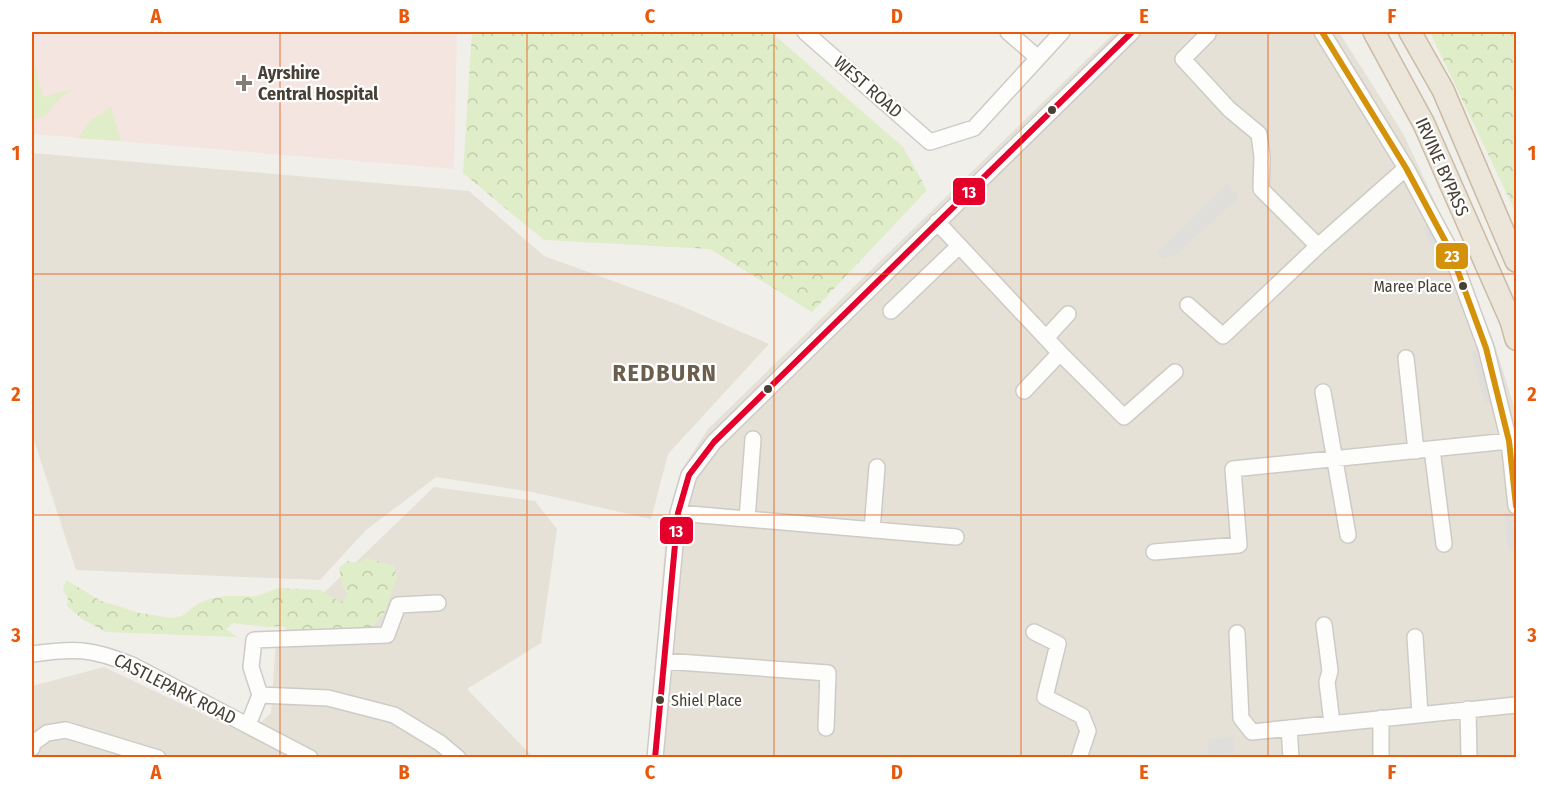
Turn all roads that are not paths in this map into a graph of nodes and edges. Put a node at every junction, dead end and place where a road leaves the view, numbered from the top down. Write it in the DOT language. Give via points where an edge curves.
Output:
graph roads {
  1 [pos="805,32"];
  2 [pos="1008,32"];
  3 [pos="1062,32"];
  4 [pos="1132,32"];
  5 [pos="1322,32"];
  6 [pos="1374,32"];
  7 [pos="1410,32"];
  8 [pos="1208,34"];
  9 [pos="1038,58"];
  10 [pos="1406,168"];
  11 [pos="938,222"];
  12 [pos="959,246"];
  13 [pos="1318,246"];
  14 [pos="1516,261"];
  15 [pos="1188,305"];
  16 [pos="891,311"];
  17 [pos="1068,314"];
  18 [pos="1046,338"];
  19 [pos="1516,339"];
  20 [pos="1060,353"];
  21 [pos="1406,358"];
  22 [pos="1175,372"];
  23 [pos="1024,391"];
  24 [pos="1323,392"];
  25 [pos="753,439"];
  26 [pos="1509,441"];
  27 [pos="1432,449"];
  28 [pos="1416,451"];
  29 [pos="1335,459"];
  30 [pos="877,467"];
  31 [pos="1516,506"];
  32 [pos="678,513"];
  33 [pos="747,519"];
  34 [pos="872,530"];
  35 [pos="1348,535"];
  36 [pos="956,537"];
  37 [pos="1444,544"];
  38 [pos="1154,552"];
  39 [pos="438,603"];
  40 [pos="1324,625"];
  41 [pos="1034,632"];
  42 [pos="1237,633"];
  43 [pos="1415,637"];
  44 [pos="32,654"];
  45 [pos="664,661"];
  46 [pos="260,695"];
  47 [pos="1516,705"];
  48 [pos="1468,709"];
  49 [pos="1420,714"];
  50 [pos="1382,718"];
  51 [pos="1332,723"];
  52 [pos="248,725"];
  53 [pos="825,728"];
  54 [pos="1289,728"];
  55 [pos="32,748"];
  56 [pos="158,758"];
  57 [pos="310,758"];
  58 [pos="458,758"];
  59 [pos="655,758"];
  60 [pos="1079,758"];
  61 [pos="1291,758"];
  62 [pos="1381,758"];
  63 [pos="1469,758"];
  1 -- 9 [label="street, WEST ROAD" via="930,142 974,128"];
  2 -- 9 [label="street"];
  3 -- 9 [label="street"];
  4 -- 11 [label="street"];
  5 -- 10 [label="street"];
  6 -- 19 [label="highway, IRVINE BYPASS" via="1424,124"];
  7 -- 14 [label="highway, IRVINE BYPASS" via="1443,90"];
  8 -- 13 [label="street" via="1183,59 1229,109 1259,134 1261,189"];
  10 -- 13 [label="street"];
  10 -- 26 [label="street" via="1450,250 1486,348"];
  11 -- 12 [label="street"];
  11 -- 32 [label="street" via="714,442 689,475"];
  12 -- 16 [label="street"];
  12 -- 18 [label="street"];
  13 -- 15 [label="street" via="1223,336"];
  17 -- 18 [label="street"];
  18 -- 20 [label="street"];
  20 -- 22 [label="street" via="1124,417"];
  20 -- 23 [label="street"];
  21 -- 28 [label="street"];
  24 -- 29 [label="street"];
  25 -- 33 [label="street"];
  26 -- 27 [label="street"];
  26 -- 31 [label="street"];
  27 -- 28 [label="street"];
  27 -- 37 [label="street"];
  28 -- 29 [label="street"];
  29 -- 35 [label="street"];
  29 -- 38 [label="street" via="1233,469 1239,545"];
  30 -- 34 [label="street"];
  32 -- 33 [label="street"];
  32 -- 45 [label="street"];
  33 -- 34 [label="street"];
  34 -- 36 [label="street"];
  39 -- 46 [label="street" via="398,605 387,635 254,640 251,667"];
  40 -- 51 [label="street"];
  41 -- 60 [label="street" via="1058,644 1045,697 1082,716 1088,731"];
  42 -- 54 [label="street" via="1241,718 1252,732"];
  43 -- 49 [label="street"];
  44 -- 52 [label="street, CASTLEPARK ROAD" via="79,650 102,653"];
  45 -- 53 [label="street" via="828,673"];
  45 -- 59 [label="street"];
  46 -- 52 [label="street"];
  46 -- 58 [label="street" via="328,698 394,714"];
  47 -- 48 [label="street"];
  48 -- 49 [label="street"];
  48 -- 63 [label="street"];
  49 -- 50 [label="street"];
  50 -- 51 [label="street"];
  50 -- 62 [label="street"];
  51 -- 54 [label="street"];
  52 -- 57 [label="street, CASTLEPARK ROAD"];
  54 -- 61 [label="street"];
  55 -- 56 [label="street" via="47,733 66,730"];
}
